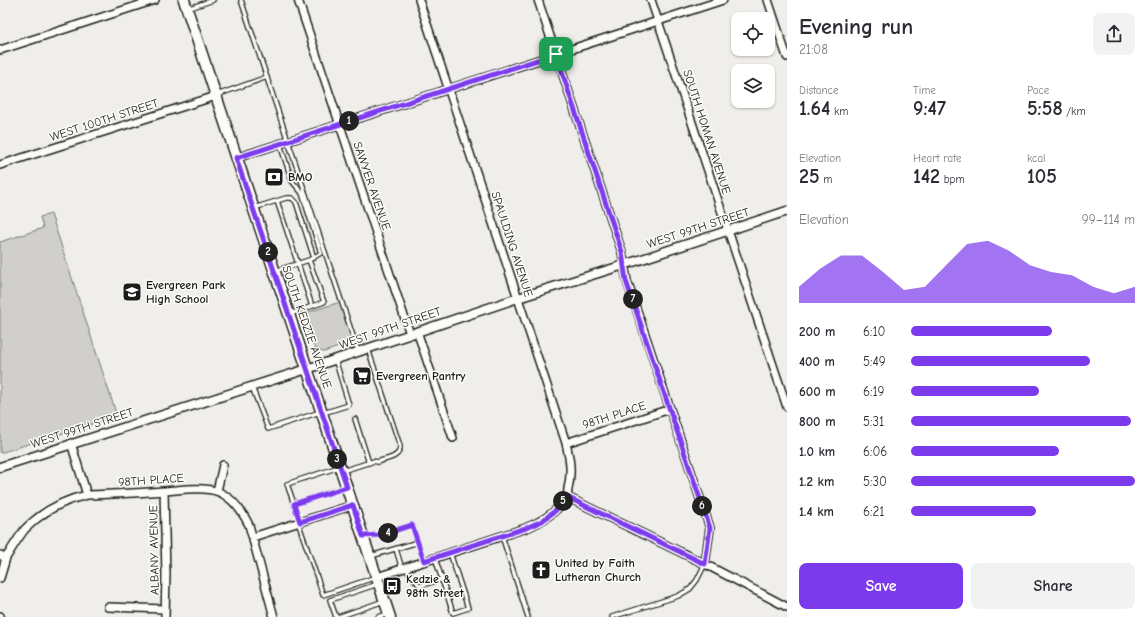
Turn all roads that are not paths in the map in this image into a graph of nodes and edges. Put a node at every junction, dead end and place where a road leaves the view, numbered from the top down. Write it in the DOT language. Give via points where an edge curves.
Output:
graph roads {
  1 [pos="155,0"];
  2 [pos="213,0"];
  3 [pos="241,0"];
  4 [pos="298,0"];
  5 [pos="419,0"];
  6 [pos="538,0"];
  7 [pos="651,0"];
  8 [pos="723,0"];
  9 [pos="768,0"];
  10 [pos="711,2"];
  11 [pos="185,4"];
  12 [pos="658,21"];
  13 [pos="0,50"];
  14 [pos="556,54"];
  15 [pos="787,57"];
  16 [pos="267,77"];
  17 [pos="449,89"];
  18 [pos="216,96"];
  19 [pos="340,124"];
  20 [pos="288,141"];
  21 [pos="280,144"];
  22 [pos="236,158"];
  23 [pos="0,165"];
  24 [pos="277,201"];
  25 [pos="253,208"];
  26 [pos="787,211"];
  27 [pos="728,230"];
  28 [pos="314,258"];
  29 [pos="309,260"];
  30 [pos="298,264"];
  31 [pos="624,265"];
  32 [pos="274,272"];
  33 [pos="518,298"];
  34 [pos="312,306"];
  35 [pos="289,314"];
  36 [pos="414,333"];
  37 [pos="368,348"];
  38 [pos="358,351"];
  39 [pos="335,359"];
  40 [pos="307,369"];
  41 [pos="252,386"];
  42 [pos="787,407"];
  43 [pos="670,409"];
  44 [pos="322,413"];
  45 [pos="354,419"];
  46 [pos="453,438"];
  47 [pos="71,443"];
  48 [pos="566,443"];
  49 [pos="369,463"];
  50 [pos="223,465"];
  51 [pos="0,467"];
  52 [pos="341,469"];
  53 [pos="347,487"];
  54 [pos="164,491"];
  55 [pos="217,491"];
  56 [pos="87,496"];
  57 [pos="567,497"];
  58 [pos="294,504"];
  59 [pos="353,505"];
  60 [pos="299,522"];
  61 [pos="363,536"];
  62 [pos="502,536"];
  63 [pos="253,537"];
  64 [pos="418,542"];
  65 [pos="396,549"];
  66 [pos="450,553"];
  67 [pos="3,556"];
  68 [pos="370,556"];
  69 [pos="435,558"];
  70 [pos="424,561"];
  71 [pos="705,564"];
  72 [pos="404,568"];
  73 [pos="0,578"];
  74 [pos="442,579"];
  75 [pos="378,580"];
  76 [pos="385,601"];
  77 [pos="108,607"];
  78 [pos="787,607"];
  79 [pos="165,609"];
  80 [pos="390,615"];
  81 [pos="165,617"];
  82 [pos="274,617"];
  83 [pos="337,617"];
  84 [pos="378,617"];
  85 [pos="528,617"];
  86 [pos="612,617"];
  1 -- 13 [label="street"];
  2 -- 11 [label="lane"];
  3 -- 16 [label="lane"];
  4 -- 19 [label="street, SAWYER AVENUE"];
  5 -- 17 [label="street, SPAULDING AVENUE"];
  6 -- 14 [label="street"];
  7 -- 12 [label="street, SOUTH HOMAN AVENUE"];
  8 -- 10 [label="street"];
  9 -- 15 [label="street"];
  10 -- 12 [label="street"];
  11 -- 18 [label="main road, SOUTH KEDZIE AVENUE"];
  12 -- 14 [label="street"];
  12 -- 27 [label="street, SOUTH HOMAN AVENUE"];
  14 -- 17 [label="street"];
  14 -- 31 [label="street" via="622,252"];
  16 -- 18 [label="lane"];
  16 -- 20 [label="lane"];
  17 -- 19 [label="street"];
  17 -- 33 [label="street, SPAULDING AVENUE"];
  18 -- 22 [label="main road, SOUTH KEDZIE AVENUE"];
  18 -- 23 [label="street, WEST 100TH STREET"];
  19 -- 20 [label="street"];
  19 -- 36 [label="street, SAWYER AVENUE"];
  20 -- 21 [label="street"];
  20 -- 38 [label="lane"];
  21 -- 22 [label="street"];
  21 -- 28 [label="lane" via="292,181 302,194 320,253"];
  22 -- 25 [label="main road, SOUTH KEDZIE AVENUE"];
  24 -- 25 [label="lane"];
  24 -- 28 [label="lane" via="292,198 296,202"];
  24 -- 30 [label="lane"];
  25 -- 32 [label="main road, SOUTH KEDZIE AVENUE"];
  26 -- 27 [label="street, WEST 99TH STREET"];
  27 -- 31 [label="street, WEST 99TH STREET"];
  27 -- 42 [label="street, SOUTH HOMAN AVENUE"];
  28 -- 29 [label="lane"];
  29 -- 30 [label="lane"];
  29 -- 34 [label="lane" via="324,302"];
  30 -- 32 [label="lane"];
  30 -- 34 [label="lane"];
  31 -- 33 [label="street, WEST 99TH STREET"];
  31 -- 43 [label="street" via="626,281"];
  32 -- 35 [label="main road, SOUTH KEDZIE AVENUE"];
  33 -- 36 [label="street, WEST 99TH STREET"];
  33 -- 48 [label="street, SPAULDING AVENUE"];
  34 -- 35 [label="lane"];
  35 -- 40 [label="main road, SOUTH KEDZIE AVENUE"];
  36 -- 37 [label="street, WEST 99TH STREET"];
  36 -- 46 [label="street, SAWYER AVENUE"];
  37 -- 38 [label="street, WEST 99TH STREET"];
  37 -- 49 [label="lane" via="400,446 397,455"];
  38 -- 39 [label="street, WEST 99TH STREET"];
  39 -- 40 [label="street, WEST 99TH STREET"];
  39 -- 44 [label="lane" via="349,405"];
  40 -- 41 [label="street, WEST 99TH STREET"];
  40 -- 44 [label="main road, SOUTH KEDZIE AVENUE"];
  41 -- 44 [label="lane" via="268,429"];
  41 -- 47 [label="street, WEST 99TH STREET"];
  43 -- 48 [label="street, 98TH PLACE"];
  43 -- 71 [label="street" via="710,528"];
  44 -- 52 [label="main road, SOUTH KEDZIE AVENUE"];
  45 -- 49 [label="lane"];
  47 -- 51 [label="street, WEST 99TH STREET"];
  47 -- 56 [label="street"];
  48 -- 57 [label="street, SPAULDING AVENUE" via="571,477"];
  49 -- 52 [label="lane"];
  50 -- 55 [label="street"];
  52 -- 53 [label="main road, SOUTH KEDZIE AVENUE"];
  52 -- 58 [label="lane" via="287,484"];
  53 -- 58 [label="lane"];
  53 -- 59 [label="main road, SOUTH KEDZIE AVENUE"];
  54 -- 55 [label="street, 98TH PLACE"];
  54 -- 56 [label="street, 98TH PLACE"];
  54 -- 79 [label="street, ALBANY AVENUE"];
  55 -- 63 [label="street" via="227,496 243,514"];
  56 -- 67 [label="street, 98TH PLACE" via="66,502 38,518"];
  57 -- 62 [label="street" via="542,521"];
  57 -- 71 [label="street"];
  58 -- 60 [label="lane"];
  59 -- 60 [label="street"];
  59 -- 61 [label="main road, SOUTH KEDZIE AVENUE"];
  60 -- 63 [label="street"];
  60 -- 75 [label="lane" via="323,595"];
  61 -- 64 [label="lane" via="381,535 412,525"];
  61 -- 68 [label="main road, SOUTH KEDZIE AVENUE"];
  62 -- 66 [label="street"];
  62 -- 85 [label="lane"];
  63 -- 82 [label="street"];
  64 -- 65 [label="lane"];
  64 -- 70 [label="lane"];
  65 -- 68 [label="lane"];
  65 -- 72 [label="lane"];
  66 -- 69 [label="street"];
  66 -- 74 [label="lane" via="468,608 453,613"];
  67 -- 73 [label="street, 98TH PLACE"];
  68 -- 75 [label="main road, SOUTH KEDZIE AVENUE"];
  69 -- 70 [label="street"];
  69 -- 74 [label="lane"];
  70 -- 72 [label="street"];
  71 -- 78 [label="street"];
  71 -- 86 [label="lane" via="690,589 678,596"];
  72 -- 74 [label="lane" via="420,586"];
  72 -- 75 [label="street"];
  75 -- 76 [label="main road, SOUTH KEDZIE AVENUE"];
  75 -- 83 [label="lane" via="330,600"];
  76 -- 80 [label="main road, SOUTH KEDZIE AVENUE"];
  76 -- 83 [label="lane"];
  77 -- 79 [label="street, ALBANY AVENUE"];
  79 -- 81 [label="street, ALBANY AVENUE"];
  80 -- 84 [label="lane"];
}
